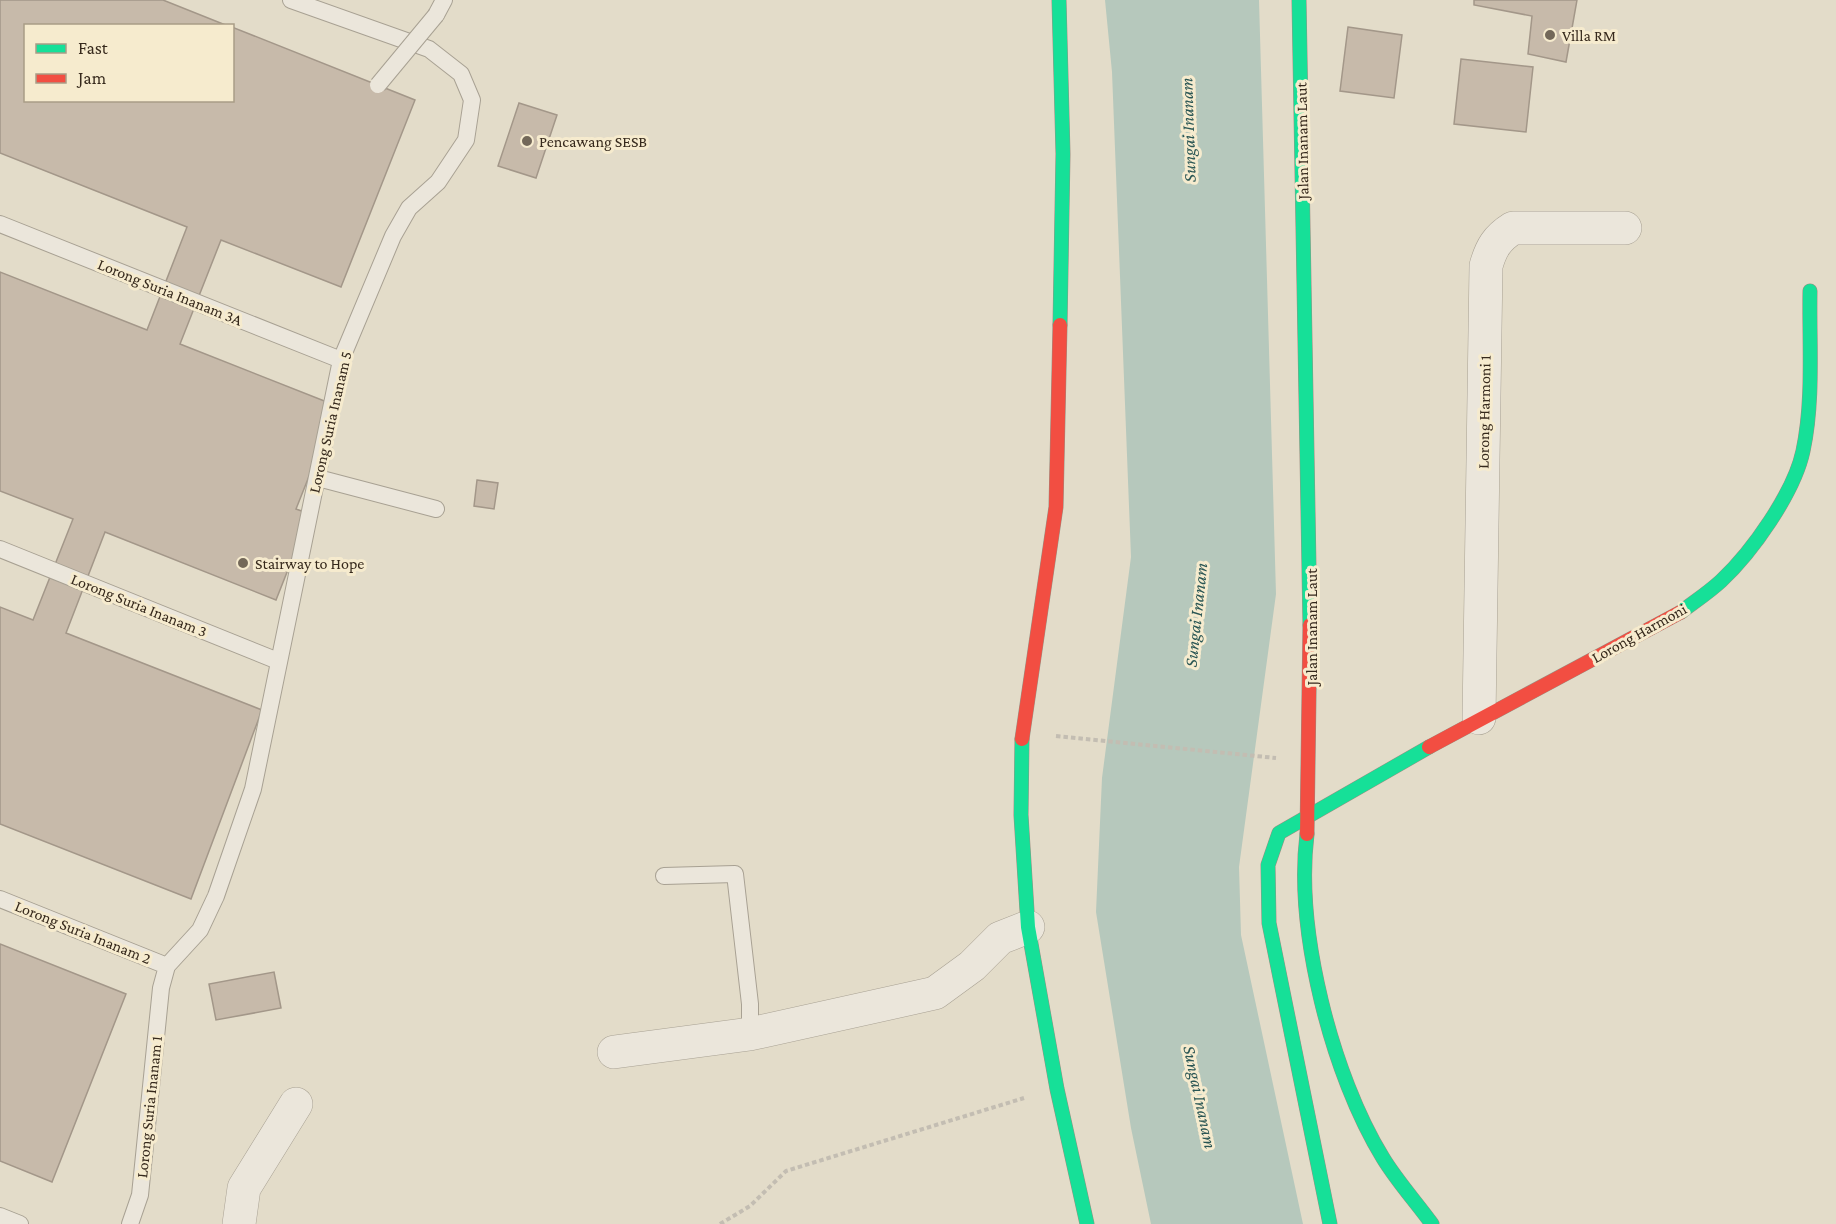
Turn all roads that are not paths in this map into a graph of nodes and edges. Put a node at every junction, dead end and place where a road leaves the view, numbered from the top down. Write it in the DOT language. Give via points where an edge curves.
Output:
graph roads {
  1 [pos="291,0"];
  2 [pos="444,0"];
  3 [pos="1059,0"];
  4 [pos="1299,0"];
  5 [pos="378,85"];
  6 [pos="0,224"];
  7 [pos="1625,228"];
  8 [pos="1810,291"];
  9 [pos="341,360"];
  10 [pos="318,478"];
  11 [pos="436,509"];
  12 [pos="0,549"];
  13 [pos="278,661"];
  14 [pos="1479,718"];
  15 [pos="1309,816"];
  16 [pos="664,876"];
  17 [pos="0,899"];
  18 [pos="1028,927"];
  19 [pos="167,966"];
  20 [pos="750,1034"];
  21 [pos="614,1052"];
  22 [pos="296,1104"];
  23 [pos="0,1216"];
  24 [pos="20,1224"];
  25 [pos="130,1224"];
  26 [pos="238,1224"];
  27 [pos="1087,1224"];
  28 [pos="1330,1224"];
  29 [pos="1432,1224"];
  1 -- 9 [label="lane, Lorong Suria Inanam 5" via="429,49 461,74 472,100 466,141 438,182 409,208 393,236"];
  2 -- 5 [label="lane, bridge"];
  3 -- 18 [label="street" via="1064,154 1056,507 1022,741 1021,815"];
  4 -- 15 [label="street, Jalan Inanam Laut" via="1311,547"];
  6 -- 9 [label="lane, Lorong Suria Inanam 3A"];
  7 -- 14 [label="street, Lorong Harmoni 1" via="1513,228 1499,237 1486,266"];
  8 -- 14 [label="street, Lorong Harmoni" via="1808,407 1803,453 1785,496 1747,551 1720,581 1679,614"];
  9 -- 10 [label="lane, Lorong Suria Inanam 5"];
  10 -- 11 [label="lane"];
  10 -- 13 [label="lane, Lorong Suria Inanam 5"];
  12 -- 13 [label="lane, Lorong Suria Inanam 3"];
  13 -- 19 [label="lane, Lorong Suria Inanam 5" via="253,789 216,896 200,930"];
  14 -- 15 [label="street, Lorong Harmoni"];
  15 -- 28 [label="street, Lorong Harmoni" via="1279,833 1268,864 1269,923"];
  15 -- 29 [label="street, Jalan Inanam Laut" via="1303,867 1311,949 1331,1033 1351,1092 1383,1158"];
  16 -- 20 [label="lane" via="735,873"];
  17 -- 19 [label="lane, Lorong Suria Inanam 2"];
  18 -- 20 [label="street" via="1000,938 972,966 935,993"];
  18 -- 27 [label="street" via="1057,1089"];
  19 -- 25 [label="lane, Lorong Suria Inanam 1" via="160,988 140,1195"];
  20 -- 21 [label="street"];
  22 -- 26 [label="street" via="244,1188"];
  23 -- 24 [label="lane"];
}
